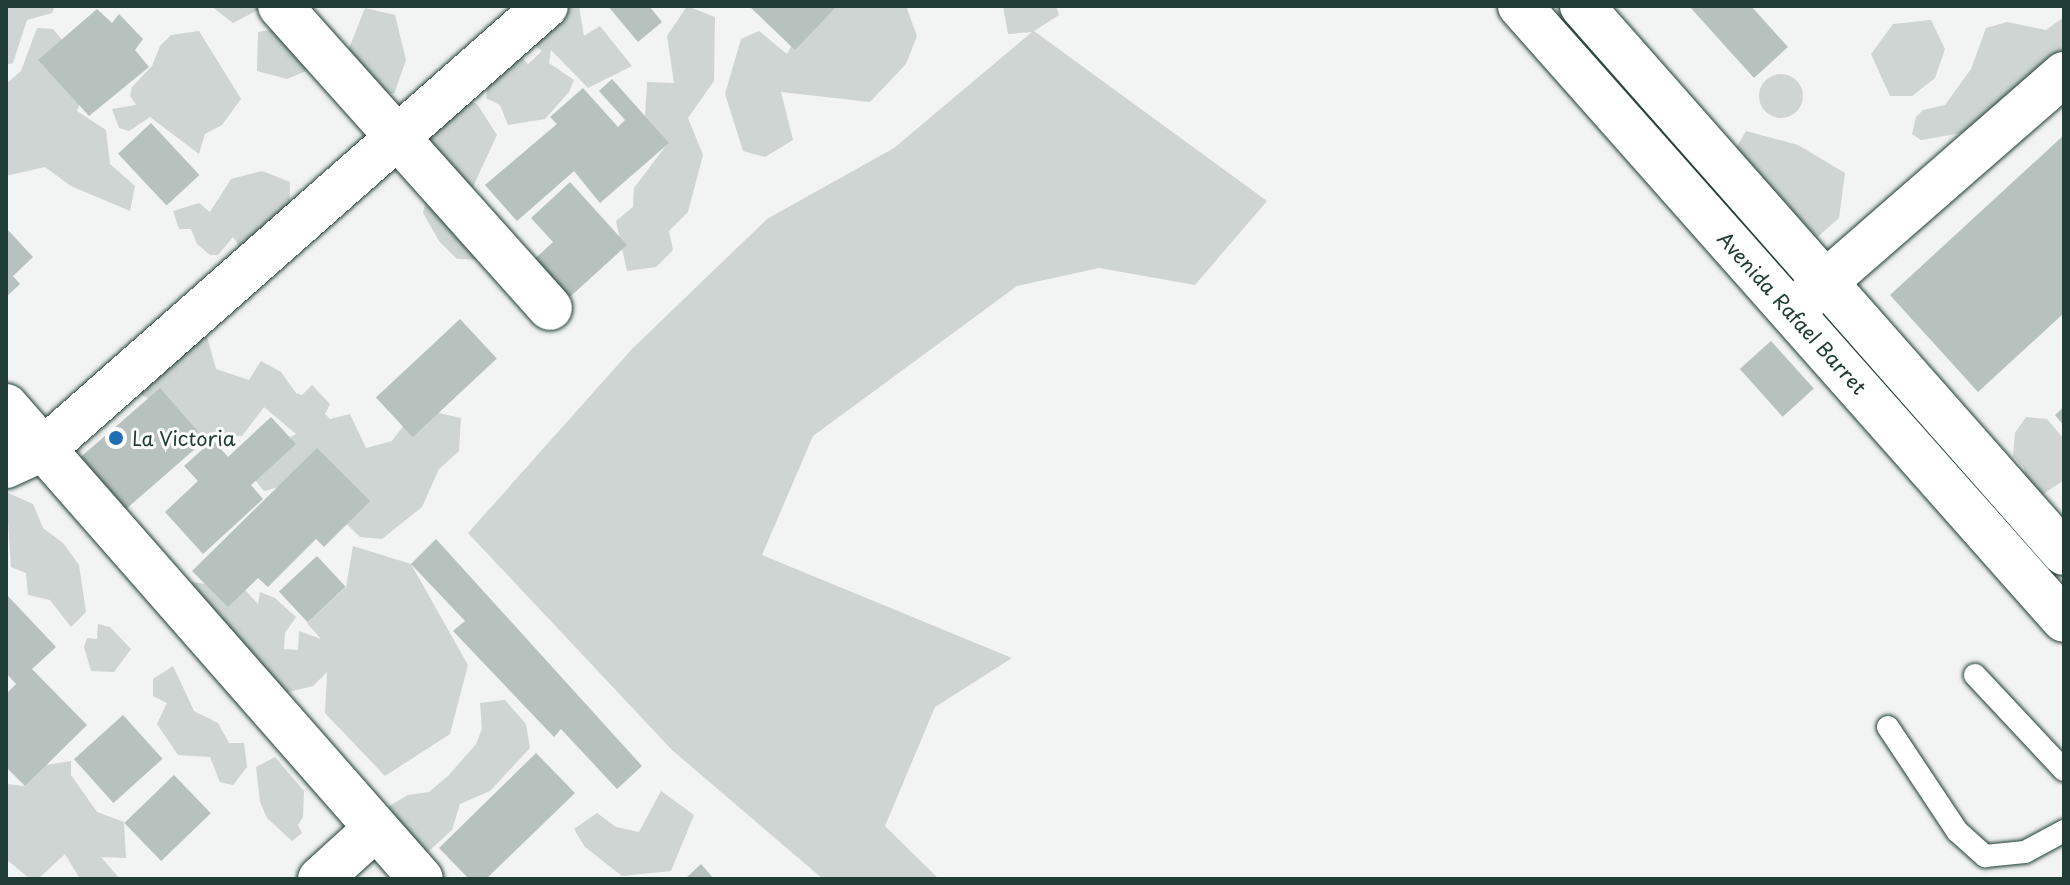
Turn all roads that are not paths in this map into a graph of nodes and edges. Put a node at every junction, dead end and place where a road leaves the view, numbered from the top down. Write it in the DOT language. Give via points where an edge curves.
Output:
graph roads {
  1 [pos="280,6"];
  2 [pos="546,6"];
  3 [pos="1520,6"];
  4 [pos="1582,6"];
  5 [pos="2064,74"];
  6 [pos="397,136"];
  7 [pos="1825,282"];
  8 [pos="550,308"];
  9 [pos="1791,312"];
  10 [pos="6,406"];
  11 [pos="45,448"];
  12 [pos="6,466"];
  13 [pos="2064,553"];
  14 [pos="2064,620"];
  15 [pos="1975,675"];
  16 [pos="1888,727"];
  17 [pos="2064,770"];
  18 [pos="375,829"];
  19 [pos="2064,831"];
  20 [pos="320,879"];
  21 [pos="421,879"];
  1 -- 6 [label="street"];
  2 -- 6 [label="street"];
  3 -- 9 [label="street, Avenida Rafael Barret"];
  4 -- 7 [label="street"];
  5 -- 7 [label="street"];
  6 -- 8 [label="street"];
  6 -- 11 [label="street"];
  7 -- 9 [label="street"];
  7 -- 13 [label="street"];
  9 -- 14 [label="street, Avenida Rafael Barret"];
  10 -- 11 [label="street"];
  11 -- 12 [label="street"];
  11 -- 18 [label="street"];
  15 -- 17 [label="lane"];
  16 -- 19 [label="lane" via="1957,831 1985,856 2025,852"];
  18 -- 20 [label="street"];
  18 -- 21 [label="street"];
}
